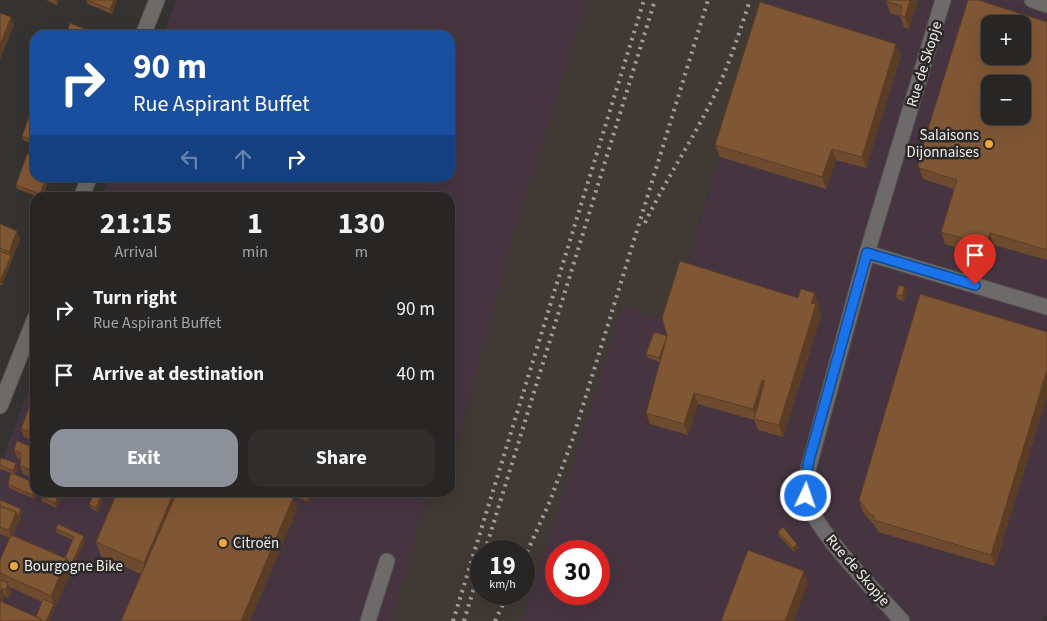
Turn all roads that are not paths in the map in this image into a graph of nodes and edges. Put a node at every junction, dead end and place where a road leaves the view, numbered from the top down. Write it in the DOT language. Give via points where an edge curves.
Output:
graph roads {
  1 [pos="157,0"];
  2 [pos="943,0"];
  3 [pos="1032,0"];
  4 [pos="1047,5"];
  5 [pos="145,30"];
  6 [pos="867,253"];
  7 [pos="1047,307"];
  8 [pos="30,331"];
  9 [pos="0,406"];
  10 [pos="387,561"];
  11 [pos="368,621"];
  12 [pos="902,621"];
  1 -- 5 [label="street"];
  2 -- 6 [label="street, Rue de Skopje"];
  3 -- 4 [label="street"];
  6 -- 7 [label="street"];
  6 -- 12 [label="street, Rue de Skopje" via="809,460 806,496 823,530"];
  8 -- 9 [label="street"];
  10 -- 11 [label="street"];
}
